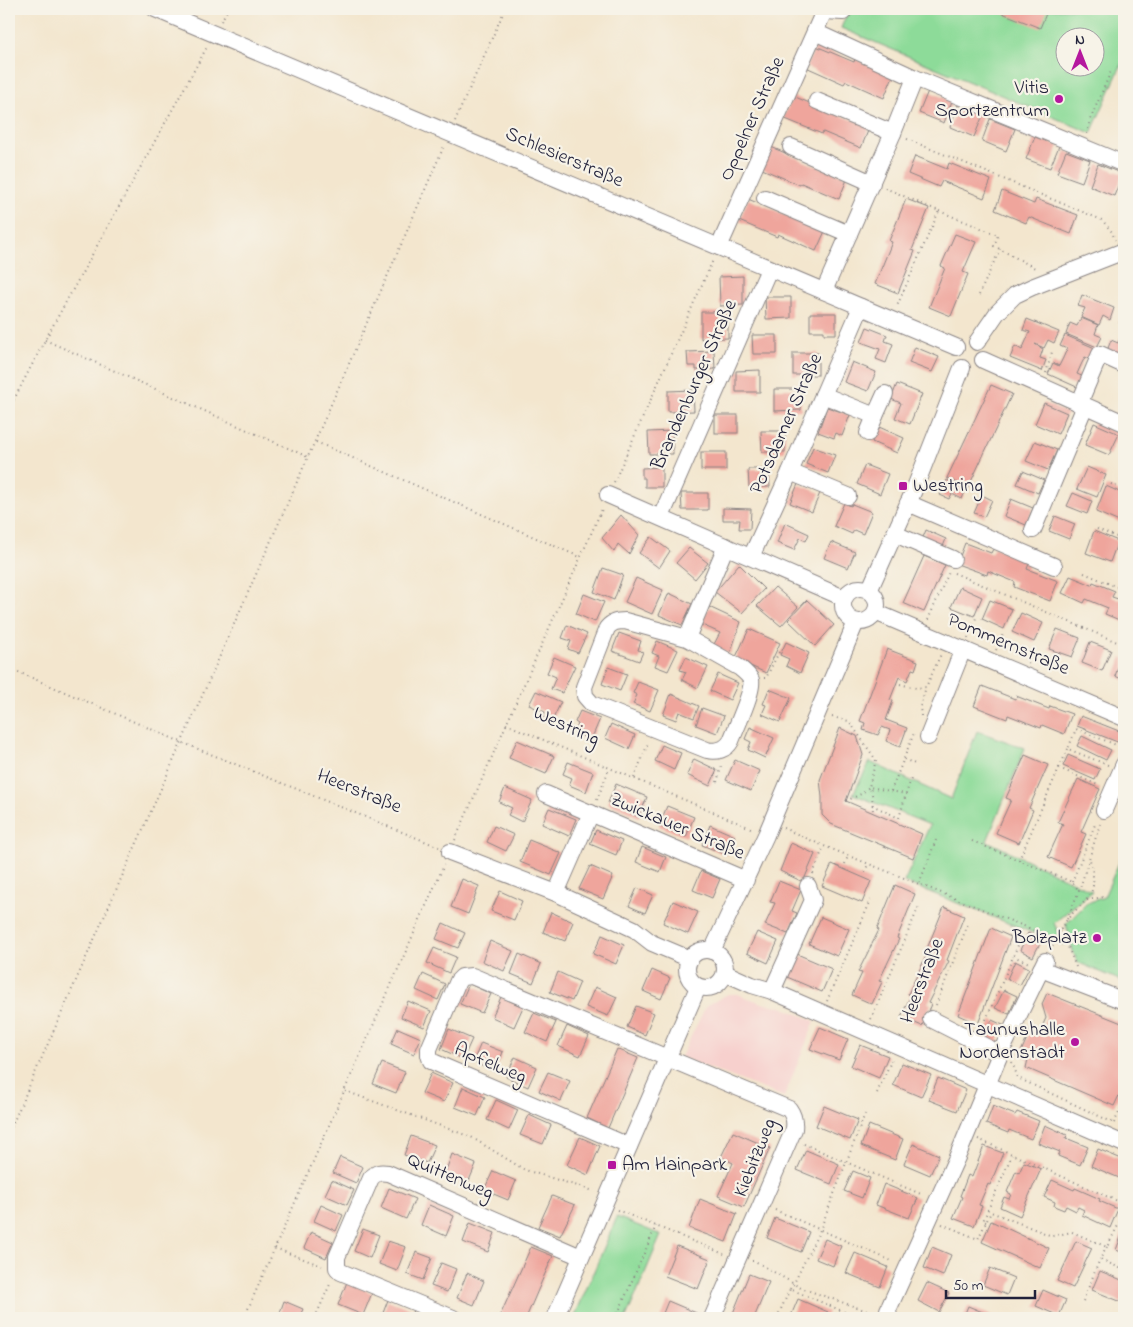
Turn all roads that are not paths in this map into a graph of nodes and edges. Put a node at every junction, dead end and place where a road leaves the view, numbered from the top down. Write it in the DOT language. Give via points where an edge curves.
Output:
graph roads {
  1 [pos="155,9"];
  2 [pos="844,9"];
  3 [pos="825,10"];
  4 [pos="815,32"];
  5 [pos="915,78"];
  6 [pos="817,101"];
  7 [pos="893,133"];
  8 [pos="791,147"];
  9 [pos="1124,164"];
  10 [pos="872,182"];
  11 [pos="766,198"];
  12 [pos="849,234"];
  13 [pos="719,247"];
  14 [pos="1123,251"];
  15 [pos="769,269"];
  16 [pos="824,291"];
  17 [pos="861,307"];
  18 [pos="977,342"];
  19 [pos="956,347"];
  20 [pos="982,360"];
  21 [pos="1124,365"];
  22 [pos="962,368"];
  23 [pos="885,394"];
  24 [pos="823,395"];
  25 [pos="1082,405"];
  26 [pos="875,416"];
  27 [pos="1123,417"];
  28 [pos="868,433"];
  29 [pos="790,472"];
  30 [pos="608,495"];
  31 [pos="848,496"];
  32 [pos="908,503"];
  33 [pos="661,517"];
  34 [pos="1033,530"];
  35 [pos="895,534"];
  36 [pos="726,546"];
  37 [pos="750,557"];
  38 [pos="953,559"];
  39 [pos="1054,566"];
  40 [pos="869,591"];
  41 [pos="844,598"];
  42 [pos="875,612"];
  43 [pos="856,622"];
  44 [pos="686,638"];
  45 [pos="963,649"];
  46 [pos="1124,718"];
  47 [pos="921,735"];
  48 [pos="1123,768"];
  49 [pos="546,794"];
  50 [pos="1104,810"];
  51 [pos="592,813"];
  52 [pos="450,852"];
  53 [pos="746,880"];
  54 [pos="808,886"];
  55 [pos="556,894"];
  56 [pos="712,951"];
  57 [pos="690,959"];
  58 [pos="725,973"];
  59 [pos="698,987"];
  60 [pos="772,991"];
  61 [pos="1124,1000"];
  62 [pos="931,1019"];
  63 [pos="1006,1056"];
  64 [pos="667,1058"];
  65 [pos="988,1084"];
  66 [pos="1124,1144"];
  67 [pos="629,1146"];
  68 [pos="581,1257"];
  69 [pos="889,1317"];
  70 [pos="453,1318"];
  71 [pos="555,1318"];
  72 [pos="712,1318"];
  1 -- 13 [label="street, Schlesierstraße"];
  2 -- 3 [label="street" via="843,12"];
  3 -- 4 [label="street, Oppelner Straße"];
  4 -- 5 [label="street"];
  4 -- 13 [label="street, Oppelner Straße"];
  5 -- 7 [label="street"];
  5 -- 9 [label="street"];
  6 -- 7 [label="street"];
  7 -- 10 [label="street"];
  8 -- 10 [label="street"];
  10 -- 12 [label="street"];
  11 -- 12 [label="street"];
  12 -- 16 [label="street"];
  13 -- 15 [label="street, Schlesierstraße"];
  14 -- 18 [label="street" via="1016,295 997,313"];
  15 -- 16 [label="street, Schlesierstraße"];
  15 -- 33 [label="street, Brandenburger Straße"];
  16 -- 17 [label="street, Schlesierstraße"];
  17 -- 19 [label="street, Schlesierstraße"];
  17 -- 24 [label="street, Potsdamer Straße"];
  18 -- 19 [label="street" via="965,340"];
  18 -- 20 [label="street" via="984,352"];
  19 -- 22 [label="street" via="954,358"];
  20 -- 22 [label="street" via="975,368"];
  20 -- 25 [label="street"];
  21 -- 25 [label="street" via="1100,354"];
  22 -- 32 [label="street"];
  23 -- 26 [label="street"];
  24 -- 26 [label="street"];
  24 -- 29 [label="street, Potsdamer Straße"];
  25 -- 27 [label="street"];
  25 -- 34 [label="street"];
  26 -- 28 [label="street"];
  29 -- 31 [label="street"];
  29 -- 37 [label="street, Potsdamer Straße"];
  30 -- 33 [label="street"];
  32 -- 35 [label="street"];
  32 -- 39 [label="street"];
  33 -- 36 [label="street"];
  35 -- 38 [label="street"];
  35 -- 40 [label="street"];
  36 -- 37 [label="street"];
  36 -- 44 [label="street"];
  37 -- 41 [label="street"];
  40 -- 41 [label="street" via="855,589"];
  40 -- 42 [label="street" via="875,599"];
  41 -- 43 [label="street" via="845,614"];
  42 -- 43 [label="street" via="870,619"];
  42 -- 45 [label="street, Pommernstraße"];
  43 -- 53 [label="street"];
  44 -- 44 [label="street" via="625,621 615,622 607,628 583,692 592,704 707,750 726,748 748,699 752,681 740,668"];
  45 -- 46 [label="street, Pommernstraße"];
  45 -- 47 [label="street"];
  48 -- 50 [label="street"];
  49 -- 51 [label="street, Zwickauer Straße"];
  51 -- 53 [label="street, Zwickauer Straße"];
  51 -- 55 [label="street, Zwickauer Straße"];
  52 -- 55 [label="street"];
  53 -- 56 [label="street"];
  54 -- 60 [label="street" via="813,900"];
  55 -- 57 [label="street" via="634,928 652,943"];
  56 -- 57 [label="street" via="698,952"];
  56 -- 58 [label="street" via="723,961"];
  57 -- 59 [label="street" via="688,976"];
  58 -- 59 [label="street" via="714,987"];
  58 -- 60 [label="street, Heerstraße"];
  59 -- 64 [label="street"];
  60 -- 65 [label="street, Heerstraße"];
  61 -- 63 [label="street" via="1043,965"];
  62 -- 63 [label="street"];
  63 -- 65 [label="street"];
  64 -- 67 [label="street"];
  64 -- 67 [label="street, Apfelweg" via="472,976 458,981 429,1049 431,1061"];
  64 -- 72 [label="street, Kiebitzweg" via="789,1109 795,1122"];
  65 -- 66 [label="street, Heerstraße"];
  65 -- 69 [label="street" via="888,1310"];
  67 -- 68 [label="street"];
  68 -- 70 [label="street, Quittenweg" via="380,1172 372,1178 337,1257 336,1268"];
  68 -- 71 [label="street"];
}
